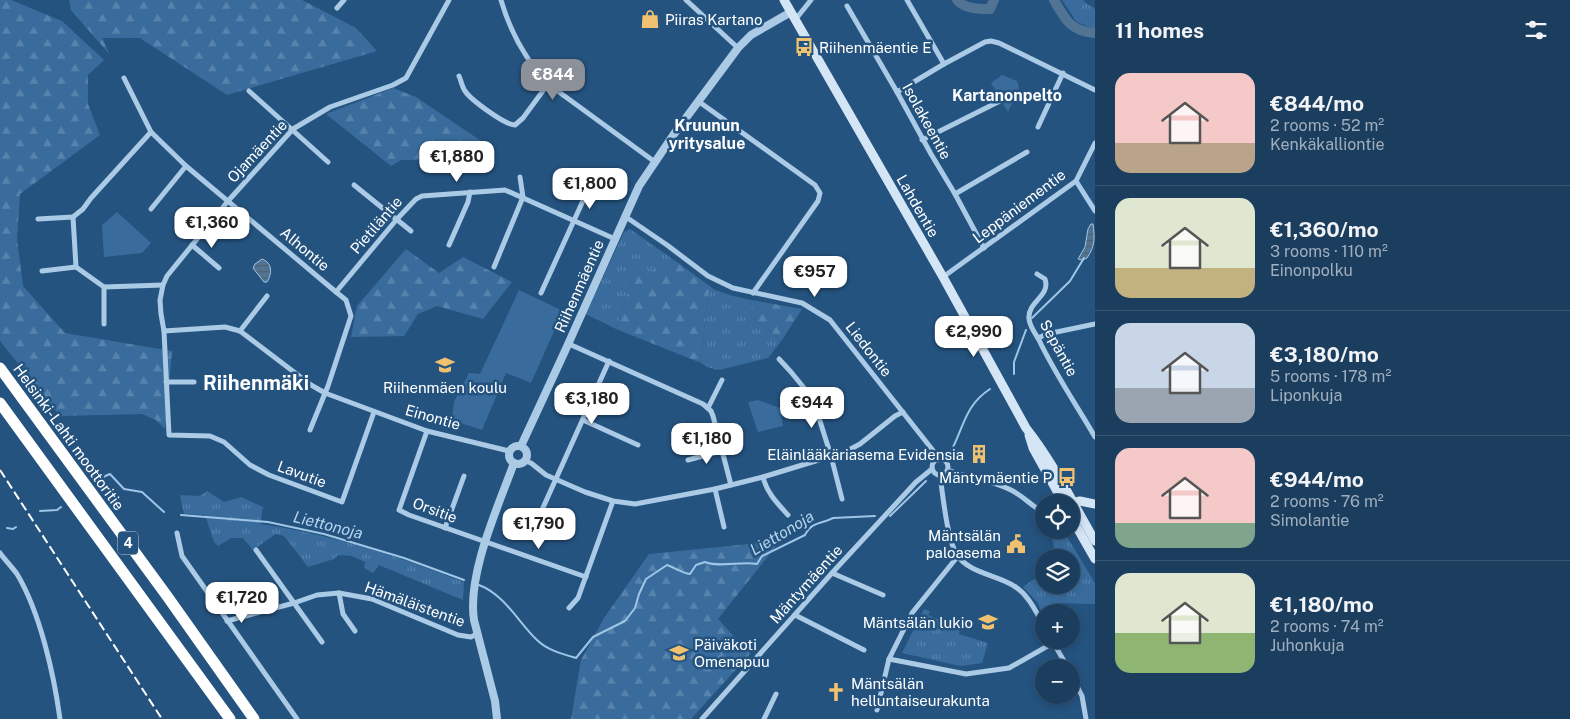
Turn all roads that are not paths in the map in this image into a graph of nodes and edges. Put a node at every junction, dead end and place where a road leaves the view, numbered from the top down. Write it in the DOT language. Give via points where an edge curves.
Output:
graph roads {
  1 [pos="344,0"];
  2 [pos="449,0"];
  3 [pos="501,0"];
  4 [pos="686,0"];
  5 [pos="784,0"];
  6 [pos="811,0"];
  7 [pos="907,0"];
  8 [pos="847,6"];
  9 [pos="337,8"];
  10 [pos="793,16"];
  11 [pos="738,48"];
  12 [pos="944,64"];
  13 [pos="1063,73"];
  14 [pos="459,76"];
  15 [pos="124,78"];
  16 [pos="548,84"];
  17 [pos="1095,90"];
  18 [pos="249,91"];
  19 [pos="897,92"];
  20 [pos="698,101"];
  21 [pos="1000,101"];
  22 [pos="1038,127"];
  23 [pos="293,129"];
  24 [pos="150,132"];
  25 [pos="922,140"];
  26 [pos="1095,143"];
  27 [pos="1028,152"];
  28 [pos="328,162"];
  29 [pos="655,162"];
  30 [pos="186,166"];
  31 [pos="520,177"];
  32 [pos="1076,180"];
  33 [pos="354,184"];
  34 [pos="470,192"];
  35 [pos="587,192"];
  36 [pos="955,194"];
  37 [pos="523,197"];
  38 [pos="228,201"];
  39 [pos="151,209"];
  40 [pos="1095,210"];
  41 [pos="73,217"];
  42 [pos="626,217"];
  43 [pos="38,219"];
  44 [pos="397,219"];
  45 [pos="575,221"];
  46 [pos="411,231"];
  47 [pos="615,240"];
  48 [pos="192,245"];
  49 [pos="449,245"];
  50 [pos="984,248"];
  51 [pos="76,267"];
  52 [pos="494,267"];
  53 [pos="219,268"];
  54 [pos="42,270"];
  55 [pos="1037,274"];
  56 [pos="943,277"];
  57 [pos="163,285"];
  58 [pos="104,287"];
  59 [pos="336,292"];
  60 [pos="541,293"];
  61 [pos="753,293"];
  62 [pos="267,296"];
  63 [pos="104,324"];
  64 [pos="1095,324"];
  65 [pos="240,330"];
  66 [pos="164,331"];
  67 [pos="1038,338"];
  68 [pos="569,344"];
  69 [pos="779,359"];
  70 [pos="609,362"];
  71 [pos="0,368"];
  72 [pos="722,380"];
  73 [pos="166,382"];
  74 [pos="194,382"];
  75 [pos="325,394"];
  76 [pos="0,403"];
  77 [pos="708,408"];
  78 [pos="374,412"];
  79 [pos="903,412"];
  80 [pos="583,420"];
  81 [pos="1026,428"];
  82 [pos="310,430"];
  83 [pos="427,430"];
  84 [pos="169,435"];
  85 [pos="1095,437"];
  86 [pos="638,445"];
  87 [pos="521,446"];
  88 [pos="509,451"];
  89 [pos="721,451"];
  90 [pos="831,456"];
  91 [pos="688,460"];
  92 [pos="938,460"];
  93 [pos="526,461"];
  94 [pos="514,463"];
  95 [pos="932,469"];
  96 [pos="948,470"];
  97 [pos="464,476"];
  98 [pos="940,476"];
  99 [pos="762,477"];
  100 [pos="555,479"];
  101 [pos="731,485"];
  102 [pos="715,489"];
  103 [pos="1059,494"];
  104 [pos="1065,494"];
  105 [pos="842,499"];
  106 [pos="613,501"];
  107 [pos="1094,504"];
  108 [pos="1035,506"];
  109 [pos="1080,507"];
  110 [pos="788,515"];
  111 [pos="1080,519"];
  112 [pos="537,521"];
  113 [pos="1080,525"];
  114 [pos="724,527"];
  115 [pos="445,528"];
  116 [pos="177,533"];
  117 [pos="486,541"];
  118 [pos="1095,541"];
  119 [pos="256,550"];
  120 [pos="0,553"];
  121 [pos="958,556"];
  122 [pos="1095,560"];
  123 [pos="832,572"];
  124 [pos="586,577"];
  125 [pos="339,593"];
  126 [pos="882,595"];
  127 [pos="294,603"];
  128 [pos="569,608"];
  129 [pos="1035,610"];
  130 [pos="795,615"];
  131 [pos="227,621"];
  132 [pos="355,630"];
  133 [pos="477,634"];
  134 [pos="322,642"];
  135 [pos="1040,649"];
  136 [pos="864,650"];
  137 [pos="889,659"];
  138 [pos="1080,692"];
  139 [pos="776,694"];
  140 [pos="877,710"];
  141 [pos="60,719"];
  142 [pos="230,719"];
  143 [pos="254,719"];
  144 [pos="297,719"];
  145 [pos="497,719"];
  146 [pos="702,719"];
  147 [pos="764,719"];
  148 [pos="1086,719"];
  1 -- 9 [label="street"];
  2 -- 23 [label="street, Ojamäentie" via="406,78 330,107"];
  3 -- 16 [label="street" via="524,54"];
  4 -- 11 [label="street"];
  5 -- 10 [label="main road, Lahdentie"];
  6 -- 10 [label="street"];
  7 -- 12 [label="street"];
  8 -- 19 [label="street, Isolakeentie"];
  10 -- 11 [label="street, Riihenmäentie" via="751,35"];
  10 -- 56 [label="main road, Lahdentie"];
  11 -- 20 [label="street, Riihenmäentie"];
  12 -- 13 [label="street" via="991,41"];
  12 -- 19 [label="street"];
  13 -- 17 [label="street"];
  13 -- 22 [label="street"];
  14 -- 16 [label="street" via="464,91 510,125 523,118"];
  15 -- 24 [label="street, Alhontie"];
  16 -- 29 [label="street"];
  18 -- 23 [label="street"];
  19 -- 25 [label="street, Isolakeentie"];
  20 -- 29 [label="street, Riihenmäentie"];
  20 -- 61 [label="street" via="815,185 820,193 818,201"];
  21 -- 25 [label="street"];
  23 -- 28 [label="street"];
  23 -- 38 [label="street, Ojamäentie"];
  24 -- 30 [label="street, Alhontie"];
  24 -- 41 [label="street" via="84,210"];
  25 -- 36 [label="street, Isolakeentie"];
  26 -- 32 [label="street, Leppäniementie"];
  27 -- 36 [label="street"];
  29 -- 42 [label="street, Riihenmäentie"];
  30 -- 38 [label="street, Alhontie"];
  30 -- 39 [label="street"];
  31 -- 37 [label="street"];
  32 -- 40 [label="street"];
  32 -- 50 [label="street, Leppäniementie"];
  33 -- 44 [label="street"];
  34 -- 37 [label="street, Pietiläntie" via="505,190"];
  34 -- 44 [label="street, Pietiläntie" via="422,196"];
  34 -- 49 [label="street"];
  35 -- 45 [label="street"];
  36 -- 50 [label="street, Isolakeentie"];
  37 -- 45 [label="street, Pietiläntie"];
  37 -- 52 [label="street"];
  38 -- 48 [label="street, Ojamäentie"];
  38 -- 59 [label="street, Alhontie"];
  41 -- 43 [label="street"];
  41 -- 51 [label="street"];
  42 -- 47 [label="street, Riihenmäentie"];
  42 -- 61 [label="street, Liedontie" via="708,276"];
  44 -- 46 [label="street"];
  44 -- 59 [label="street, Pietiläntie"];
  45 -- 47 [label="street, Pietiläntie"];
  45 -- 60 [label="street"];
  47 -- 68 [label="street, Riihenmäentie"];
  48 -- 53 [label="street"];
  48 -- 57 [label="street, Ojamäentie"];
  50 -- 56 [label="street, Leppäniementie"];
  51 -- 54 [label="street"];
  51 -- 58 [label="street"];
  55 -- 67 [label="street, Sepäntie" via="1045,279 1047,285 1029,316 1030,326"];
  56 -- 81 [label="main road, Lahdentie"];
  57 -- 58 [label="street"];
  57 -- 66 [label="street, Ojamäentie" via="160,300"];
  58 -- 63 [label="street"];
  59 -- 75 [label="street, Alhontie" via="346,300 351,316"];
  61 -- 79 [label="street, Liedontie" via="802,303 830,320"];
  62 -- 65 [label="street"];
  64 -- 67 [label="street"];
  65 -- 66 [label="street" via="225,327"];
  65 -- 75 [label="street, Einontie"];
  66 -- 73 [label="street, Ojamäentie"];
  67 -- 85 [label="street, Sepäntie"];
  68 -- 70 [label="street"];
  68 -- 87 [label="street, Riihenmäentie"];
  69 -- 90 [label="street" via="813,399"];
  70 -- 77 [label="street"];
  70 -- 80 [label="street"];
  71 -- 143 [label="highway, Helsinki-Lahti moottoritie / 4"];
  72 -- 77 [label="street"];
  73 -- 74 [label="street"];
  73 -- 84 [label="street, Ojamäentie"];
  75 -- 78 [label="street, Einontie"];
  75 -- 82 [label="street, Alhontie"];
  76 -- 142 [label="highway, 4"];
  77 -- 89 [label="street"];
  78 -- 83 [label="street, Einontie"];
  78 -- 84 [label="street, Lavutie" via="342,502 269,475 250,465 224,442 210,436"];
  79 -- 90 [label="street" via="860,444"];
  79 -- 92 [label="street, Liedontie"];
  80 -- 86 [label="street"];
  80 -- 100 [label="street"];
  81 -- 103 [label="main road, Lahdentie" via="1033,448"];
  81 -- 104 [label="main road, Lahdentie" via="1038,443"];
  83 -- 88 [label="street, Einontie"];
  83 -- 115 [label="street, Orsitie" via="400,510"];
  87 -- 88 [label="street" via="514,446"];
  87 -- 93 [label="street" via="527,452"];
  88 -- 94 [label="street"];
  89 -- 91 [label="street"];
  89 -- 101 [label="street"];
  90 -- 99 [label="street"];
  90 -- 105 [label="street"];
  92 -- 95 [label="street"];
  92 -- 96 [label="street" via="945,461"];
  93 -- 94 [label="street"];
  93 -- 100 [label="street"];
  94 -- 117 [label="street"];
  95 -- 98 [label="street"];
  95 -- 123 [label="street, Mäntymäentie"];
  96 -- 98 [label="street"];
  96 -- 108 [label="street" via="999,485"];
  97 -- 115 [label="street"];
  98 -- 121 [label="street" via="952,542"];
  99 -- 101 [label="street"];
  99 -- 110 [label="street" via="772,497"];
  100 -- 106 [label="street"];
  100 -- 112 [label="street"];
  101 -- 102 [label="street"];
  102 -- 106 [label="street" via="635,504"];
  102 -- 114 [label="street"];
  106 -- 124 [label="street"];
  107 -- 109 [label="main road"];
  111 -- 118 [label="main road, Lahdentie"];
  113 -- 122 [label="main road, Lahdentie"];
  115 -- 117 [label="street, Orsitie"];
  116 -- 131 [label="street" via="182,556"];
  117 -- 124 [label="street, Orsitie"];
  117 -- 133 [label="street" via="473,590 472,608"];
  119 -- 127 [label="street"];
  120 -- 141 [label="street" via="17,574 30,599 55,682"];
  121 -- 129 [label="street" via="969,566 1016,587"];
  121 -- 137 [label="street" via="912,613"];
  123 -- 126 [label="street"];
  123 -- 130 [label="street, Mäntymäentie"];
  124 -- 128 [label="street" via="578,598"];
  125 -- 127 [label="street, Hämäläistentie" via="317,595"];
  125 -- 132 [label="street" via="343,614"];
  125 -- 133 [label="street, Hämäläistentie" via="372,599 458,635 471,637"];
  127 -- 131 [label="street, Hämäläistentie"];
  127 -- 134 [label="street"];
  130 -- 136 [label="street"];
  130 -- 146 [label="street, Mäntymäentie"];
  131 -- 144 [label="street"];
  133 -- 145 [label="street"];
  135 -- 137 [label="street" via="1009,668 966,674"];
  137 -- 140 [label="street"];
  138 -- 148 [label="street"];
  139 -- 147 [label="street"];
}
